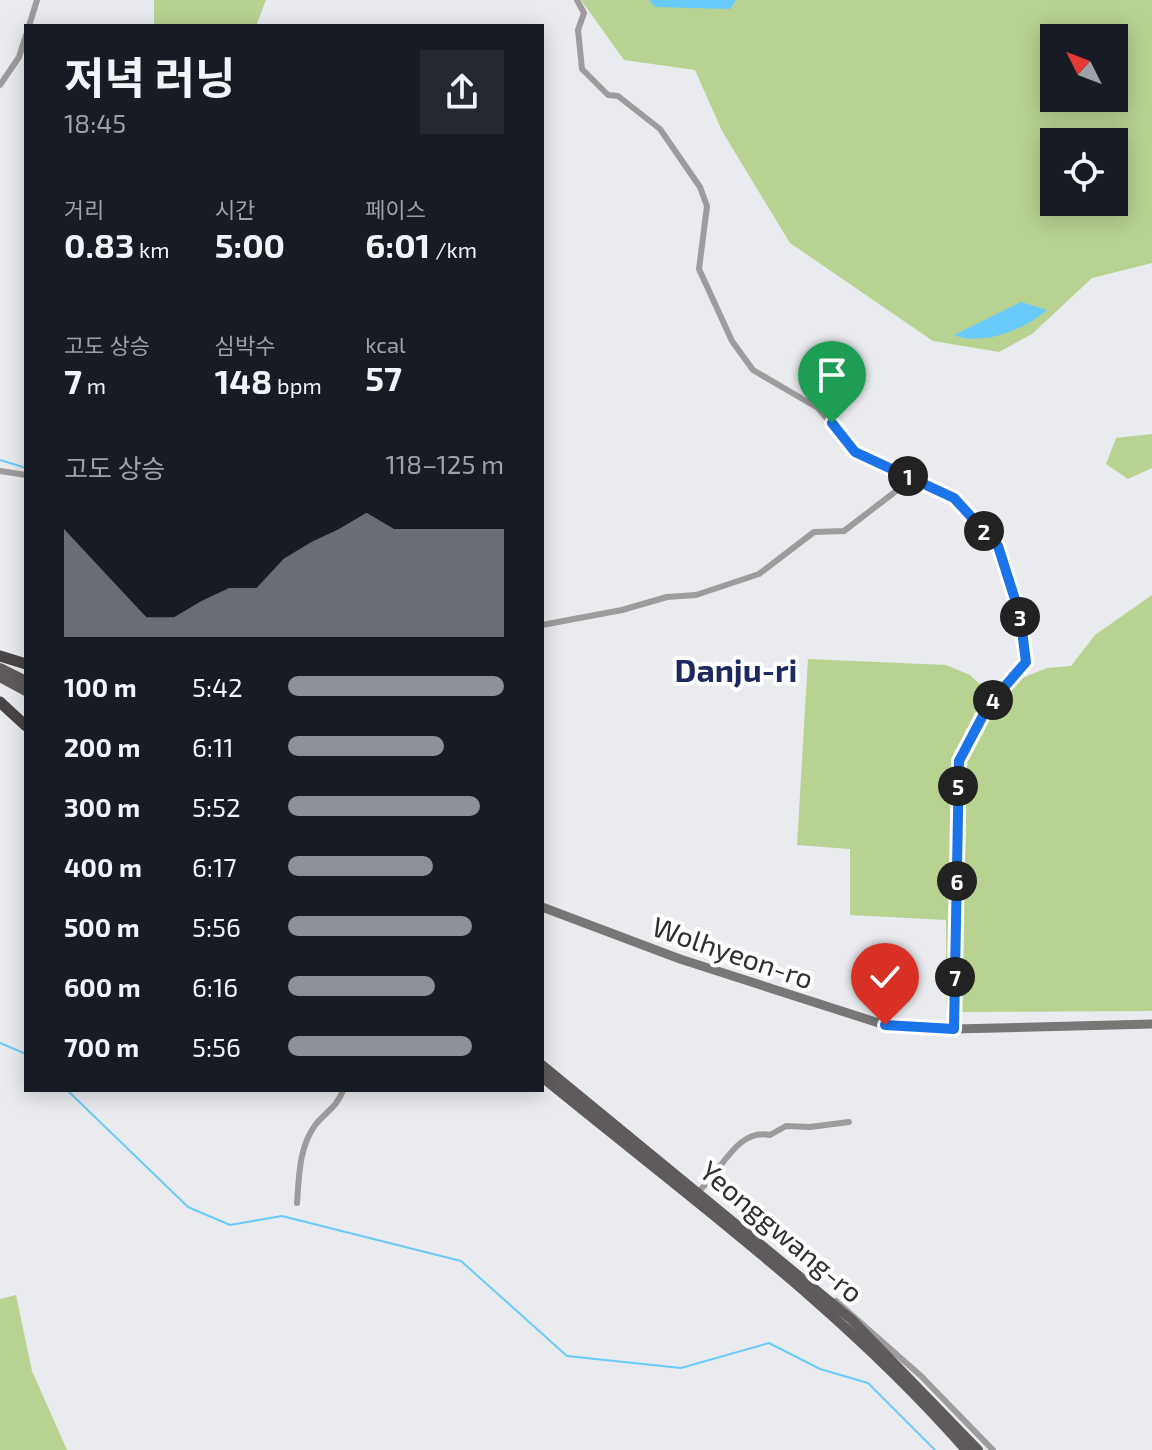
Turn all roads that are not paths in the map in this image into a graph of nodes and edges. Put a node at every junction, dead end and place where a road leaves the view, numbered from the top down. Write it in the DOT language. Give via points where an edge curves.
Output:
graph roads {
  1 [pos="37,0"];
  2 [pos="577,0"];
  3 [pos="30,24"];
  4 [pos="24,41"];
  5 [pos="0,85"];
  6 [pos="0,471"];
  7 [pos="24,475"];
  8 [pos="913,478"];
  9 [pos="544,625"];
  10 [pos="0,656"];
  11 [pos="24,663"];
  12 [pos="0,668"];
  13 [pos="0,677"];
  14 [pos="24,680"];
  15 [pos="24,690"];
  16 [pos="0,702"];
  17 [pos="24,724"];
  18 [pos="544,908"];
  19 [pos="1152,1024"];
  20 [pos="954,1029"];
  21 [pos="544,1067"];
  22 [pos="544,1079"];
  23 [pos="342,1092"];
  24 [pos="849,1122"];
  25 [pos="702,1188"];
  26 [pos="297,1203"];
  27 [pos="790,1269"];
  28 [pos="966,1450"];
  29 [pos="978,1450"];
  30 [pos="993,1450"];
  1 -- 3 [label="street"];
  2 -- 8 [label="street" via="584,13 578,30 582,69 608,95 618,96 660,129 700,187 707,206 699,269 732,341 753,370 818,408 855,452"];
  4 -- 5 [label="street"];
  6 -- 7 [label="street"];
  8 -- 9 [label="street" via="844,531 814,532 759,574 696,595"];
  8 -- 20 [label="street" via="954,498 998,546 1020,615 1026,662 988,706 959,761"];
  10 -- 11 [label="highway"];
  12 -- 14 [label="main road"];
  13 -- 15 [label="main road"];
  16 -- 17 [label="highway"];
  18 -- 20 [label="street, Wolhyeon-ro" via="827,1008 885,1025"];
  19 -- 20 [label="street, Wolhyeon-ro"];
  21 -- 27 [label="main road, Yeonggwang-ro"];
  22 -- 28 [label="main road, Yeonggwang-ro" via="826,1310 893,1371"];
  23 -- 26 [label="street" via="304,1145"];
  24 -- 25 [label="street" via="786,1126 770,1135 744,1138"];
  27 -- 29 [label="main road, Yeonggwang-ro" via="875,1342"];
  27 -- 30 [label="street" via="852,1312"];
}
